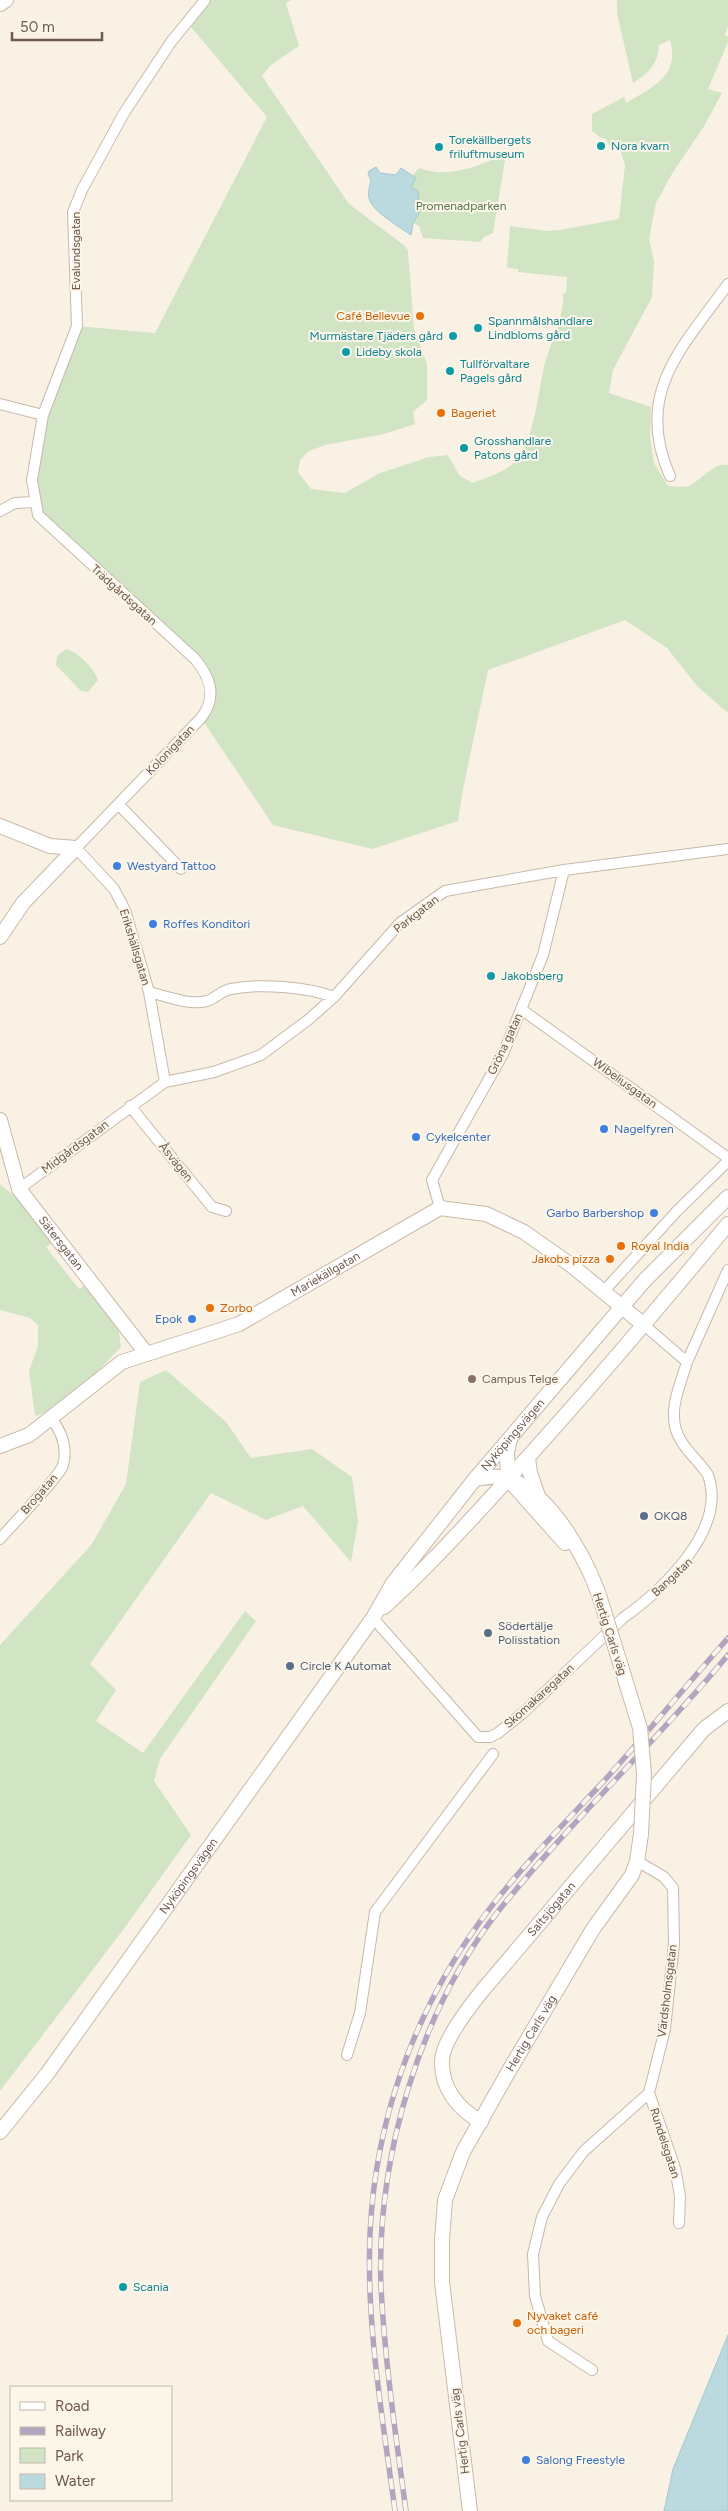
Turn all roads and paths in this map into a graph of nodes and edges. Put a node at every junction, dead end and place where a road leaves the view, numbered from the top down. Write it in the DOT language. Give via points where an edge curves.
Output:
graph roads {
  1 [pos="6,0"];
  2 [pos="205,0"];
  3 [pos="0,4"];
  4 [pos="728,285"];
  5 [pos="0,404"];
  6 [pos="43,415"];
  7 [pos="670,476"];
  8 [pos="34,502"];
  9 [pos="0,511"];
  10 [pos="212,690"];
  11 [pos="119,804"];
  12 [pos="0,826"];
  13 [pos="76,848"];
  14 [pos="728,849"];
  15 [pos="181,869"];
  16 [pos="564,870"];
  17 [pos="0,937"];
  18 [pos="149,992"];
  19 [pos="334,997"];
  20 [pos="521,1009"];
  21 [pos="165,1082"];
  22 [pos="130,1106"];
  23 [pos="0,1120"];
  24 [pos="728,1160"];
  25 [pos="19,1189"];
  26 [pos="728,1197"];
  27 [pos="440,1208"];
  28 [pos="226,1211"];
  29 [pos="728,1224"];
  30 [pos="728,1270"];
  31 [pos="604,1292"];
  32 [pos="622,1307"];
  33 [pos="644,1325"];
  34 [pos="146,1353"];
  35 [pos="688,1362"];
  36 [pos="51,1418"];
  37 [pos="511,1436"];
  38 [pos="0,1446"];
  39 [pos="528,1458"];
  40 [pos="475,1478"];
  41 [pos="508,1478"];
  42 [pos="538,1497"];
  43 [pos="0,1539"];
  44 [pos="588,1572"];
  45 [pos="372,1618"];
  46 [pos="623,1618"];
  47 [pos="728,1711"];
  48 [pos="493,1754"];
  49 [pos="637,1861"];
  50 [pos="347,2055"];
  51 [pos="649,2093"];
  52 [pos="481,2122"];
  53 [pos="0,2132"];
  54 [pos="679,2223"];
  55 [pos="592,2370"];
  56 [pos="470,2511"];
  1 -- 3 [label="main road"];
  2 -- 6 [label="street, Evalundsgatan" via="170,42 124,113 73,212 77,326"];
  4 -- 7 [label="street" via="663,380 657,409 657,430 661,457"];
  5 -- 6 [label="street"];
  6 -- 8 [label="street, Evalundsgatan" via="32,480"];
  8 -- 9 [label="street" via="15,503"];
  8 -- 10 [label="street, Trädgårdsgatan" via="38,515 195,659"];
  10 -- 11 [label="street, Kolonigatan" via="207,710"];
  11 -- 13 [label="street, Kolonigatan"];
  11 -- 15 [label="street"];
  12 -- 13 [label="main road" via="50,846"];
  13 -- 17 [label="main road" via="23,903"];
  13 -- 18 [label="street, Erikshällsgatan" via="120,899"];
  14 -- 16 [label="street, Parkgatan"];
  16 -- 19 [label="street, Parkgatan" via="445,892 400,923"];
  16 -- 20 [label="street, Gröna gatan" via="543,955"];
  18 -- 19 [label="street" via="206,1001 228,989 250,986 318,991"];
  18 -- 21 [label="street, Erikshällsgatan"];
  19 -- 21 [label="street, Parkgatan" via="262,1056 214,1072"];
  20 -- 24 [label="street, Wibeliusgatan"];
  20 -- 27 [label="street, Gröna gatan" via="503,1054 432,1180"];
  21 -- 22 [label="street, Parkgatan"];
  22 -- 25 [label="street, Midgårdsgatan"];
  22 -- 28 [label="street, Åsvägen" via="212,1207"];
  23 -- 25 [label="main road, Sätersgatan"];
  24 -- 31 [label="street"];
  25 -- 34 [label="main road, Sätersgatan"];
  26 -- 32 [label="main road, Nyköpingsvägen"];
  27 -- 31 [label="main road" via="486,1214 524,1232"];
  27 -- 34 [label="main road, Mariekällgatan" via="239,1324"];
  29 -- 33 [label="main road, Nyköpingsvägen"];
  30 -- 35 [label="street, Bangatan"];
  31 -- 32 [label="main road"];
  32 -- 33 [label="main road"];
  32 -- 37 [label="main road, Nyköpingsvägen"];
  33 -- 35 [label="street"];
  33 -- 39 [label="main road, Nyköpingsvägen"];
  34 -- 36 [label="main road, Mariekällgatan" via="122,1362"];
  35 -- 46 [label="street, Bangatan" via="674,1418 681,1444 709,1476 717,1500 713,1524 694,1557"];
  36 -- 38 [label="main road, Mariekällgatan" via="29,1435"];
  36 -- 43 [label="street, Brogatan" via="66,1446 63,1467"];
  37 -- 40 [label="main road, Nyköpingsvägen"];
  37 -- 41 [label="main road" via="506,1452"];
  39 -- 41 [label="main road, Nyköpingsvägen"];
  39 -- 42 [label="main road, Hertig Carls väg"];
  40 -- 41 [label="main road, Hertig Carls väg"];
  40 -- 45 [label="main road, Nyköpingsvägen" via="393,1583"];
  41 -- 42 [label="main road, Hertig Carls väg" via="529,1488"];
  41 -- 44 [label="main road, Hertig Carls väg"];
  41 -- 45 [label="main road, Nyköpingsvägen" via="412,1582"];
  42 -- 44 [label="main road, Hertig Carls väg" via="570,1535"];
  44 -- 49 [label="main road, Hertig Carls väg, bridge" via="604,1611 640,1728 644,1774"];
  45 -- 46 [label="street, Skomakaregatan" via="478,1737 490,1737 524,1712"];
  45 -- 53 [label="main road, Nyköpingsvägen" via="47,2074"];
  47 -- 52 [label="main road, Saltsjögatan" via="704,1729 482,1991 452,2035 442,2060 448,2092 463,2111"];
  48 -- 50 [label="street" via="376,1912 360,2013"];
  49 -- 51 [label="street, Värdsholmsgatan" via="664,1877 673,1888 674,1944 665,2029"];
  49 -- 52 [label="main road, Hertig Carls väg" via="632,1875 593,1929"];
  51 -- 54 [label="street, Rundelsgatan" via="675,2168 680,2196"];
  51 -- 55 [label="street" via="584,2151 559,2184 542,2217 533,2254 535,2296 548,2341"];
  52 -- 56 [label="main road, Hertig Carls väg" via="463,2152 445,2200 442,2240 442,2282"];
}
